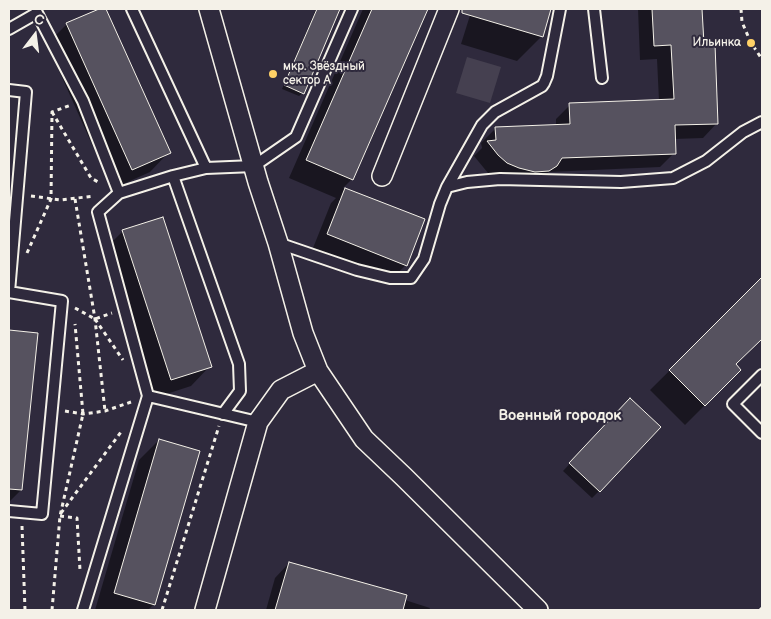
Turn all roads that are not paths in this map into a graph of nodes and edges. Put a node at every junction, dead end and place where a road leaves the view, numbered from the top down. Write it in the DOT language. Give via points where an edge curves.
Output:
graph roads {
  1 [pos="132,9"];
  2 [pos="209,9"];
  3 [pos="352,9"];
  4 [pos="449,9"];
  5 [pos="560,9"];
  6 [pos="594,9"];
  7 [pos="42,11"];
  8 [pos="9,29"];
  9 [pos="602,78"];
  10 [pos="9,90"];
  11 [pos="762,122"];
  12 [pos="254,166"];
  13 [pos="206,168"];
  14 [pos="173,176"];
  15 [pos="382,176"];
  16 [pos="448,187"];
  17 [pos="119,193"];
  18 [pos="278,243"];
  19 [pos="9,292"];
  20 [pos="318,371"];
  21 [pos="762,375"];
  22 [pos="148,396"];
  23 [pos="223,414"];
  24 [pos="258,422"];
  25 [pos="762,433"];
  26 [pos="9,511"];
  27 [pos="83,610"];
  28 [pos="205,610"];
  29 [pos="538,610"];
  1 -- 13 [label="lane"];
  2 -- 12 [label="street"];
  3 -- 12 [label="lane" via="296,138"];
  4 -- 15 [label="street"];
  5 -- 16 [label="lane" via="544,83 495,112 482,125"];
  6 -- 9 [label="lane"];
  7 -- 8 [label="lane"];
  7 -- 17 [label="lane" via="83,100"];
  10 -- 19 [label="lane" via="26,92"];
  11 -- 16 [label="lane" via="743,132 706,161 673,178 621,182 500,179"];
  12 -- 13 [label="lane"];
  12 -- 18 [label="street"];
  13 -- 14 [label="lane"];
  14 -- 17 [label="lane"];
  14 -- 23 [label="lane" via="239,364 240,391"];
  16 -- 18 [label="lane" via="424,260 410,278 390,278 357,270"];
  17 -- 22 [label="lane" via="98,212"];
  18 -- 20 [label="street" via="303,334"];
  19 -- 26 [label="lane" via="62,301 42,514"];
  20 -- 24 [label="street" via="281,390"];
  20 -- 29 [label="street" via="364,439"];
  21 -- 25 [label="lane" via="733,404"];
  22 -- 23 [label="lane"];
  22 -- 27 [label="lane"];
  23 -- 24 [label="lane"];
  24 -- 28 [label="street"];
}
